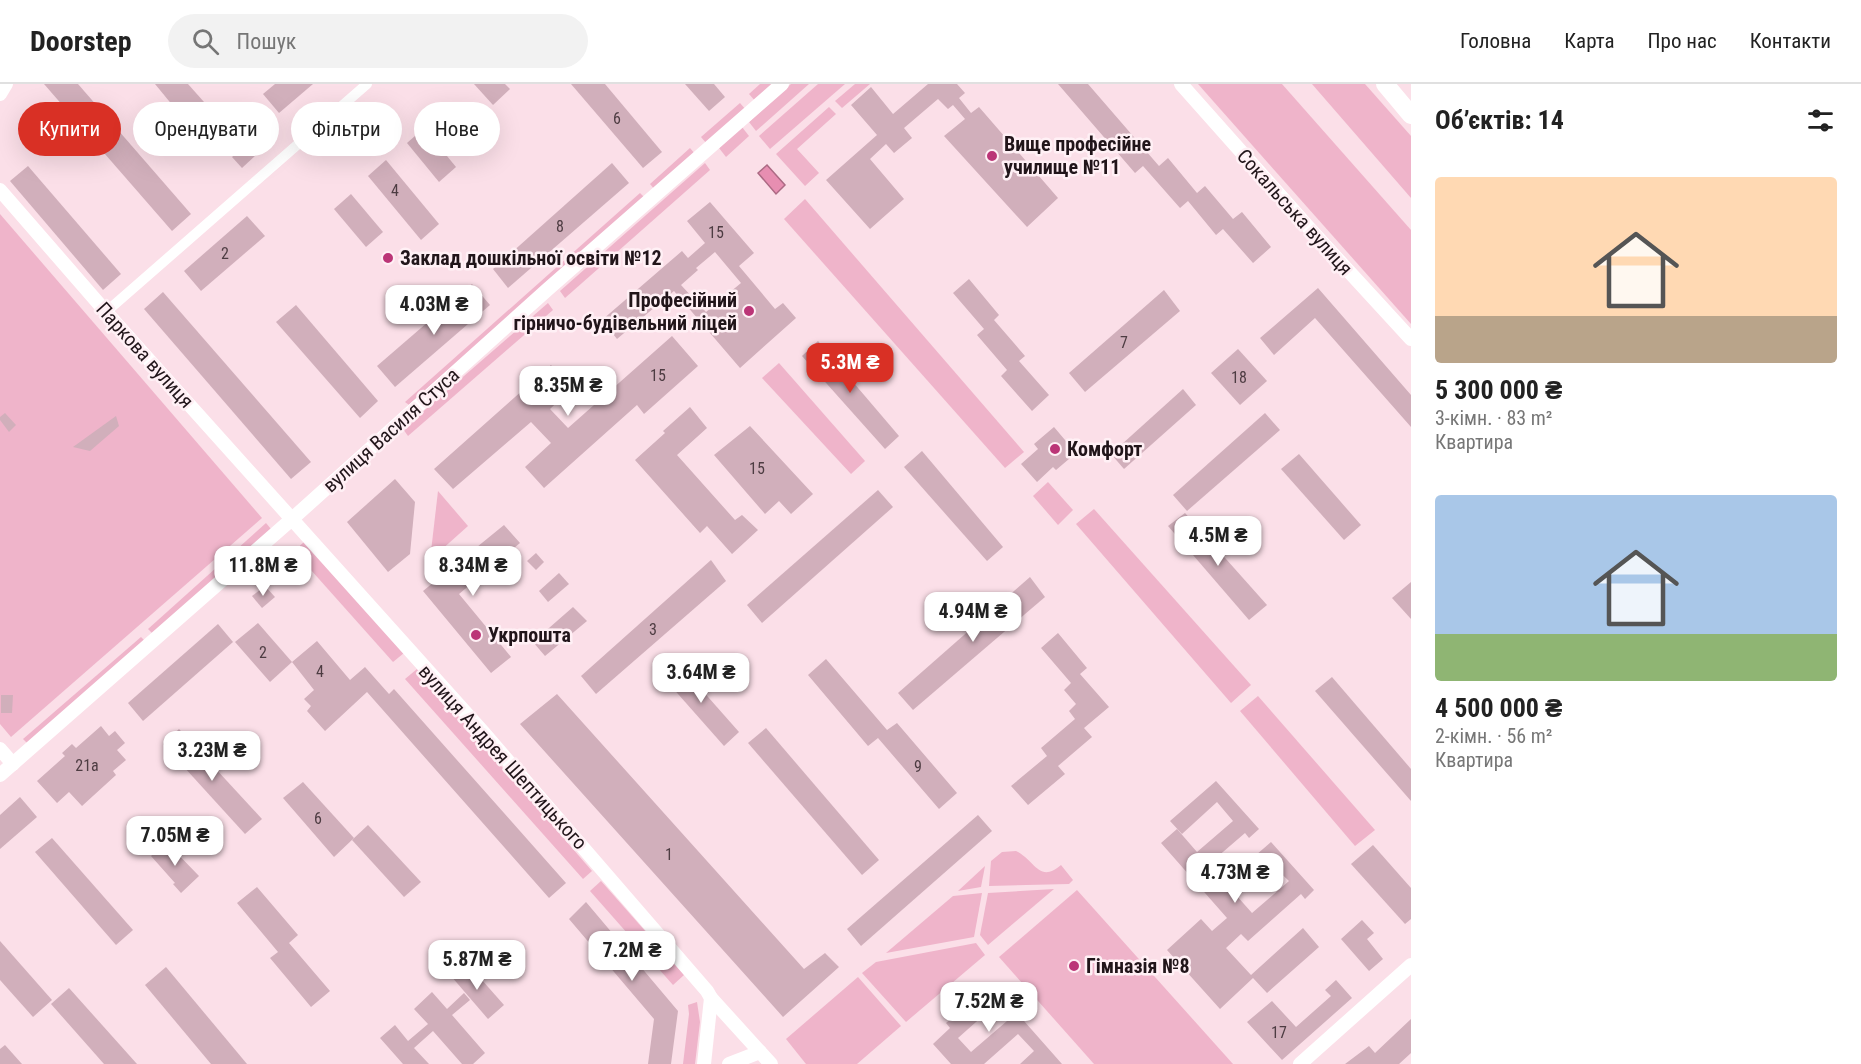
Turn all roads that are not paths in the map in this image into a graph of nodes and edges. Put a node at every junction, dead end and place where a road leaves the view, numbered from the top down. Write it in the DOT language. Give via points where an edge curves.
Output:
graph roads {
  1 [pos="6,84"];
  2 [pos="367,84"];
  3 [pos="782,84"];
  4 [pos="1181,84"];
  5 [pos="1385,84"];
  6 [pos="0,94"];
  7 [pos="1411,115"];
  8 [pos="0,190"];
  9 [pos="106,312"];
  10 [pos="1411,339"];
  11 [pos="292,519"];
  12 [pos="0,749"];
  13 [pos="13,764"];
  14 [pos="0,776"];
  15 [pos="1411,965"];
  16 [pos="711,998"];
  17 [pos="760,1052"];
  18 [pos="704,1064"];
  19 [pos="729,1064"];
  20 [pos="771,1064"];
  21 [pos="1300,1064"];
  1 -- 6 [label="street"];
  2 -- 9 [label="street"];
  3 -- 11 [label="street, вулиця Василя Стуса"];
  4 -- 10 [label="street, Сокальська вулиця"];
  5 -- 7 [label="street"];
  8 -- 9 [label="street, Паркова вулиця"];
  9 -- 11 [label="street, Паркова вулиця"];
  11 -- 13 [label="street, вулиця Василя Стуса"];
  11 -- 16 [label="street, вулиця Андрея Шептицького" via="483,732"];
  12 -- 13 [label="street"];
  13 -- 14 [label="street, вулиця Василя Стуса"];
  15 -- 21 [label="street"];
  16 -- 17 [label="street, вулиця Андрея Шептицького"];
  16 -- 18 [label="street"];
  17 -- 19 [label="street"];
  17 -- 20 [label="street, вулиця Андрея Шептицького"];
}
